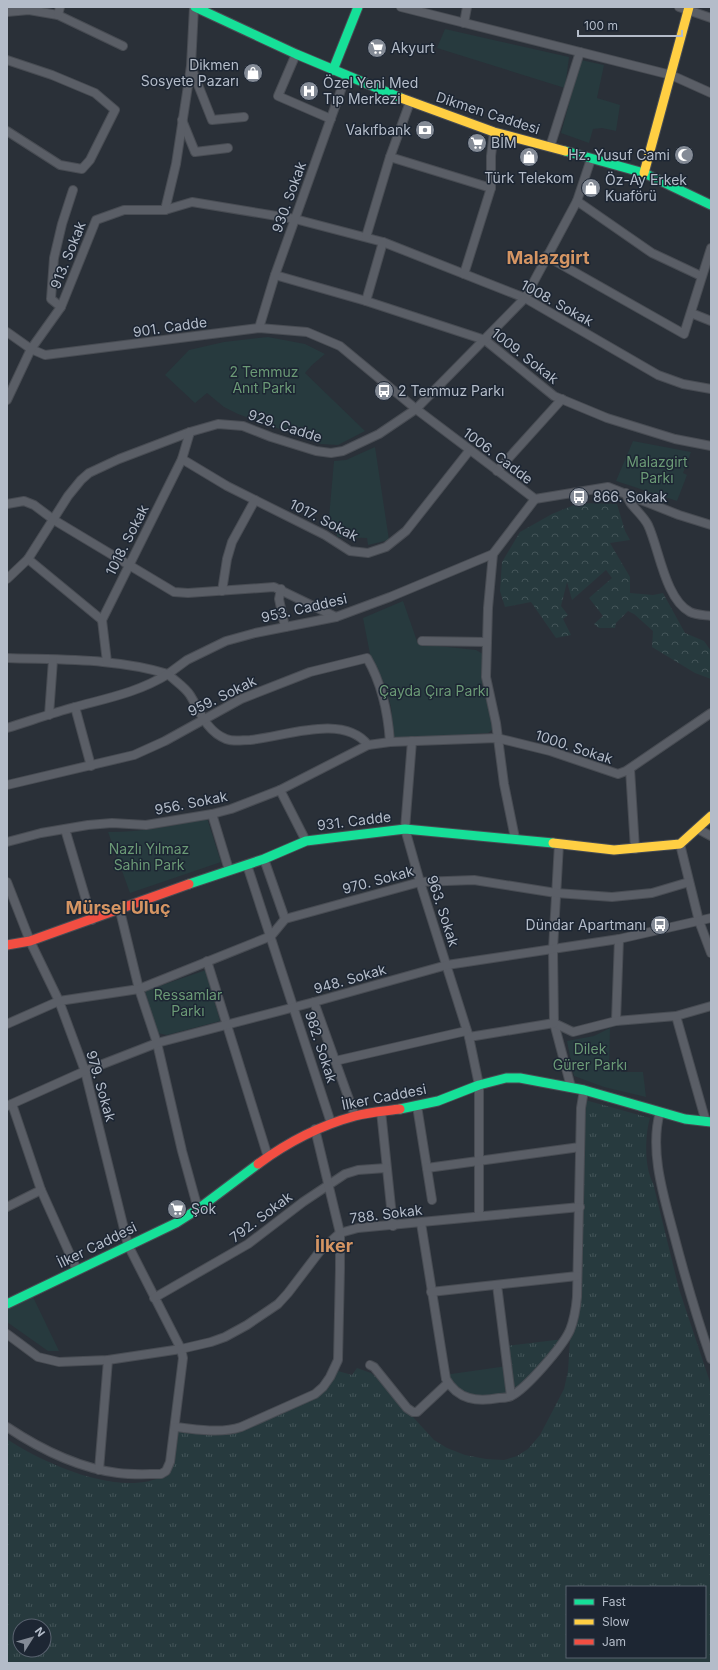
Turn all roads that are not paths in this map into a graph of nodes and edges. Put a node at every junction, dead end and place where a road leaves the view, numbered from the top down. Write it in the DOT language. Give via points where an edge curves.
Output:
graph roads {
  1 [pos="195,7"];
  2 [pos="358,7"];
  3 [pos="401,7"];
  4 [pos="467,7"];
  5 [pos="679,7"];
  6 [pos="689,8"];
  7 [pos="59,11"];
  8 [pos="7,12"];
  9 [pos="711,18"];
  10 [pos="464,23"];
  11 [pos="123,46"];
  12 [pos="580,52"];
  13 [pos="296,54"];
  14 [pos="7,60"];
  15 [pos="191,66"];
  16 [pos="333,70"];
  17 [pos="670,75"];
  18 [pos="346,76"];
  19 [pos="711,93"];
  20 [pos="410,102"];
  21 [pos="244,117"];
  22 [pos="331,119"];
  23 [pos="182,120"];
  24 [pos="7,131"];
  25 [pos="494,132"];
  26 [pos="550,147"];
  27 [pos="228,148"];
  28 [pos="390,157"];
  29 [pos="591,159"];
  30 [pos="644,173"];
  31 [pos="491,188"];
  32 [pos="73,190"];
  33 [pos="578,201"];
  34 [pos="711,205"];
  35 [pos="165,210"];
  36 [pos="295,219"];
  37 [pos="366,237"];
  38 [pos="383,242"];
  39 [pos="711,248"];
  40 [pos="546,256"];
  41 [pos="464,274"];
  42 [pos="275,275"];
  43 [pos="701,276"];
  44 [pos="525,298"];
  45 [pos="366,301"];
  46 [pos="61,307"];
  47 [pos="691,314"];
  48 [pos="711,321"];
  49 [pos="259,328"];
  50 [pos="7,332"];
  51 [pos="485,340"];
  52 [pos="340,346"];
  53 [pos="31,349"];
  54 [pos="711,389"];
  55 [pos="562,399"];
  56 [pos="7,400"];
  57 [pos="416,409"];
  58 [pos="190,432"];
  59 [pos="711,446"];
  60 [pos="469,451"];
  61 [pos="182,459"];
  62 [pos="497,471"];
  63 [pos="626,492"];
  64 [pos="535,499"];
  65 [pos="255,500"];
  66 [pos="7,504"];
  67 [pos="54,520"];
  68 [pos="711,525"];
  69 [pos="493,554"];
  70 [pos="28,559"];
  71 [pos="129,566"];
  72 [pos="7,579"];
  73 [pos="281,590"];
  74 [pos="222,591"];
  75 [pos="711,616"];
  76 [pos="336,617"];
  77 [pos="102,620"];
  78 [pos="285,627"];
  79 [pos="422,641"];
  80 [pos="486,642"];
  81 [pos="7,658"];
  82 [pos="53,660"];
  83 [pos="107,662"];
  84 [pos="168,674"];
  85 [pos="75,707"];
  86 [pos="711,714"];
  87 [pos="49,715"];
  88 [pos="202,720"];
  89 [pos="7,728"];
  90 [pos="497,738"];
  91 [pos="412,741"];
  92 [pos="390,742"];
  93 [pos="368,745"];
  94 [pos="91,766"];
  95 [pos="630,769"];
  96 [pos="7,785"];
  97 [pos="280,790"];
  98 [pos="212,814"];
  99 [pos="711,816"];
  100 [pos="698,828"];
  101 [pos="65,829"];
  102 [pos="405,829"];
  103 [pos="711,836"];
  104 [pos="515,838"];
  105 [pos="306,841"];
  106 [pos="7,842"];
  107 [pos="559,844"];
  108 [pos="680,844"];
  109 [pos="635,849"];
  110 [pos="264,859"];
  111 [pos="248,865"];
  112 [pos="229,870"];
  113 [pos="7,882"];
  114 [pos="420,882"];
  115 [pos="689,882"];
  116 [pos="556,893"];
  117 [pos="120,910"];
  118 [pos="711,918"];
  119 [pos="285,919"];
  120 [pos="92,920"];
  121 [pos="699,921"];
  122 [pos="271,936"];
  123 [pos="619,939"];
  124 [pos="30,941"];
  125 [pos="7,945"];
  126 [pos="553,949"];
  127 [pos="711,953"];
  128 [pos="207,962"];
  129 [pos="447,965"];
  130 [pos="139,988"];
  131 [pos="59,1001"];
  132 [pos="314,1002"];
  133 [pos="711,1006"];
  134 [pos="295,1008"];
  135 [pos="676,1016"];
  136 [pos="616,1021"];
  137 [pos="554,1023"];
  138 [pos="7,1024"];
  139 [pos="226,1026"];
  140 [pos="467,1034"];
  141 [pos="158,1043"];
  142 [pos="335,1062"];
  143 [pos="85,1072"];
  144 [pos="479,1085"];
  145 [pos="571,1087"];
  146 [pos="584,1090"];
  147 [pos="9,1105"];
  148 [pos="417,1106"];
  149 [pos="382,1111"];
  150 [pos="660,1112"];
  151 [pos="355,1116"];
  152 [pos="708,1122"];
  153 [pos="331,1123"];
  154 [pos="315,1130"];
  155 [pos="580,1147"];
  156 [pos="268,1157"];
  157 [pos="479,1161"];
  158 [pos="386,1168"];
  159 [pos="427,1168"];
  160 [pos="328,1184"];
  161 [pos="41,1190"];
  162 [pos="432,1200"];
  163 [pos="7,1207"];
  164 [pos="580,1207"];
  165 [pos="198,1209"];
  166 [pos="479,1216"];
  167 [pos="421,1223"];
  168 [pos="393,1226"];
  169 [pos="340,1233"];
  170 [pos="128,1245"];
  171 [pos="77,1270"];
  172 [pos="577,1276"];
  173 [pos="497,1285"];
  174 [pos="431,1292"];
  175 [pos="154,1298"];
  176 [pos="7,1304"];
  177 [pos="7,1334"];
  178 [pos="182,1349"];
  179 [pos="711,1359"];
  180 [pos="108,1360"];
  181 [pos="370,1365"];
  182 [pos="448,1383"];
  183 [pos="511,1396"];
  184 [pos="7,1427"];
  185 [pos="175,1427"];
  186 [pos="99,1470"];
  1 -- 13 [label="main road, Dikmen Caddesi"];
  1 -- 15 [label="street"];
  2 -- 16 [label="main road"];
  3 -- 10 [label="street"];
  4 -- 10 [label="street"];
  5 -- 6 [label="street"];
  6 -- 9 [label="street"];
  6 -- 17 [label="main road"];
  7 -- 8 [label="street"];
  7 -- 11 [label="street"];
  10 -- 12 [label="street"];
  12 -- 17 [label="street"];
  12 -- 26 [label="street"];
  13 -- 16 [label="main road, Dikmen Caddesi"];
  13 -- 22 [label="street" via="278,96"];
  14 -- 24 [label="street" via="95,93 115,110 90,160 82,169 60,165"];
  15 -- 21 [label="street" via="212,120"];
  15 -- 23 [label="street"];
  16 -- 18 [label="main road, Dikmen Caddesi"];
  17 -- 19 [label="street"];
  17 -- 30 [label="main road"];
  18 -- 20 [label="main road, Dikmen Caddesi"];
  18 -- 22 [label="street, 930. Sokak"];
  20 -- 25 [label="main road, Dikmen Caddesi"];
  20 -- 28 [label="street"];
  22 -- 36 [label="street, 930. Sokak"];
  23 -- 27 [label="street" via="195,152"];
  23 -- 35 [label="street" via="176,164"];
  25 -- 26 [label="main road, Dikmen Caddesi"];
  25 -- 31 [label="street"];
  26 -- 29 [label="main road, Dikmen Caddesi"];
  28 -- 31 [label="street"];
  28 -- 37 [label="street"];
  29 -- 30 [label="main road, Dikmen Caddesi"];
  29 -- 33 [label="street, 929. Cadde"];
  30 -- 34 [label="main road, Dikmen Caddesi"];
  31 -- 41 [label="street"];
  32 -- 46 [label="street" via="54,258 51,299"];
  33 -- 40 [label="street, 929. Cadde"];
  33 -- 43 [label="street" via="652,253"];
  35 -- 36 [label="street, 913. Sokak" via="192,202"];
  35 -- 46 [label="street, 913. Sokak" via="124,210 96,220"];
  36 -- 37 [label="street, 1008. Sokak"];
  36 -- 42 [label="street, 930. Sokak"];
  37 -- 38 [label="street, 1008. Sokak"];
  38 -- 41 [label="street, 1008. Sokak"];
  38 -- 45 [label="street"];
  39 -- 43 [label="street"];
  40 -- 44 [label="street, 929. Cadde"];
  40 -- 47 [label="street" via="684,334"];
  41 -- 44 [label="street, 1008. Sokak"];
  42 -- 45 [label="street, 1009. Sokak"];
  42 -- 49 [label="street, 930. Sokak"];
  43 -- 47 [label="street"];
  44 -- 51 [label="street, 929. Cadde"];
  44 -- 54 [label="street, 1008. Sokak" via="658,375 683,384"];
  45 -- 51 [label="street, 1009. Sokak"];
  46 -- 53 [label="street, 913. Sokak"];
  47 -- 48 [label="street"];
  49 -- 52 [label="street, 901. Cadde" via="307,332"];
  49 -- 53 [label="street, 901. Cadde" via="62,354 45,355"];
  50 -- 53 [label="street, 901. Cadde"];
  51 -- 55 [label="street, 1009. Sokak" via="554,396"];
  51 -- 57 [label="street, 929. Cadde"];
  52 -- 57 [label="street, 1006. Cadde"];
  53 -- 56 [label="street, 913. Sokak"];
  55 -- 59 [label="street, 1009. Sokak" via="607,418 675,439"];
  55 -- 62 [label="street"];
  57 -- 58 [label="street, 929. Cadde" via="358,445 331,453 231,423"];
  57 -- 60 [label="street, 1006. Cadde"];
  58 -- 61 [label="street, 1018. Sokak"];
  58 -- 67 [label="street, 929. Cadde" via="89,473 68,496"];
  60 -- 62 [label="street, 1006. Cadde"];
  60 -- 65 [label="street, 1017. Sokak" via="406,531 386,548 373,552 350,551 325,535"];
  61 -- 65 [label="street, 1017. Sokak"];
  61 -- 71 [label="street, 1018. Sokak"];
  62 -- 64 [label="street, 1006. Cadde"];
  63 -- 64 [label="street, 1006. Cadde" via="608,487"];
  63 -- 68 [label="street, 1006. Cadde" via="679,515"];
  63 -- 75 [label="street" via="628,500 646,522 661,567 680,602 691,612"];
  64 -- 69 [label="street, 953. Caddesi"];
  65 -- 74 [label="street" via="232,542"];
  66 -- 67 [label="street" via="24,501 34,504"];
  67 -- 70 [label="street, 929. Cadde"];
  67 -- 71 [label="street"];
  69 -- 76 [label="street, 953. Caddesi"];
  69 -- 80 [label="street"];
  70 -- 72 [label="street, 929. Cadde"];
  70 -- 77 [label="street"];
  71 -- 74 [label="street" via="174,592"];
  71 -- 77 [label="street, 1018. Sokak"];
  73 -- 74 [label="street" via="266,587"];
  73 -- 76 [label="street"];
  73 -- 78 [label="street" via="279,599"];
  76 -- 78 [label="street, 953. Caddesi"];
  77 -- 83 [label="street"];
  78 -- 84 [label="street, 953. Caddesi" via="226,641 187,660"];
  79 -- 80 [label="street"];
  80 -- 90 [label="street" via="486,677"];
  81 -- 82 [label="street"];
  82 -- 83 [label="street"];
  82 -- 87 [label="street"];
  83 -- 84 [label="street" via="146,667"];
  84 -- 85 [label="street, 953. Caddesi" via="132,692"];
  84 -- 88 [label="street" via="189,694"];
  85 -- 87 [label="street, 953. Caddesi"];
  85 -- 94 [label="street"];
  86 -- 95 [label="street, 1000. Sokak"];
  87 -- 89 [label="street, 953. Caddesi"];
  88 -- 92 [label="street, 959. Sokak" via="241,699 286,681 310,672 367,658 378,681 388,713"];
  88 -- 93 [label="street" via="226,739 237,741 339,728 364,739"];
  88 -- 94 [label="street, 959. Sokak" via="148,750"];
  90 -- 91 [label="street, 1000. Sokak"];
  90 -- 95 [label="street, 1000. Sokak" via="557,753 614,774"];
  90 -- 104 [label="street"];
  91 -- 92 [label="street, 1000. Sokak"];
  91 -- 102 [label="street, 963. Sokak"];
  92 -- 93 [label="street, 956. Sokak"];
  93 -- 97 [label="street, 956. Sokak"];
  94 -- 96 [label="street, 959. Sokak"];
  95 -- 109 [label="street"];
  97 -- 98 [label="street, 956. Sokak"];
  97 -- 105 [label="street"];
  98 -- 101 [label="street, 956. Sokak" via="146,825 112,823"];
  98 -- 112 [label="street"];
  99 -- 100 [label="main road"];
  100 -- 103 [label="street"];
  100 -- 108 [label="main road"];
  101 -- 106 [label="street, 956. Sokak"];
  101 -- 120 [label="street"];
  102 -- 104 [label="main road, 931. Cadde"];
  102 -- 105 [label="main road, 931. Cadde"];
  102 -- 114 [label="street, 963. Sokak"];
  104 -- 107 [label="main road, 931. Cadde"];
  105 -- 110 [label="main road, 931. Cadde"];
  107 -- 109 [label="main road, 931. Cadde" via="614,850"];
  107 -- 116 [label="street"];
  108 -- 109 [label="main road, 931. Cadde"];
  108 -- 115 [label="street"];
  110 -- 111 [label="main road, 931. Cadde"];
  110 -- 119 [label="street"];
  111 -- 112 [label="main road, 931. Cadde"];
  111 -- 122 [label="street, 982. Sokak"];
  112 -- 117 [label="main road, 931. Cadde"];
  113 -- 124 [label="street, 979. Sokak"];
  114 -- 116 [label="street, 970. Sokak" via="474,880"];
  114 -- 119 [label="street, 970. Sokak"];
  114 -- 129 [label="street, 963. Sokak"];
  115 -- 116 [label="street, 970. Sokak" via="652,893 612,897"];
  115 -- 121 [label="street"];
  116 -- 126 [label="street"];
  117 -- 120 [label="main road, 931. Cadde"];
  117 -- 130 [label="street"];
  118 -- 121 [label="street, 948. Sokak"];
  119 -- 122 [label="street"];
  120 -- 124 [label="main road, 931. Cadde"];
  121 -- 123 [label="street, 948. Sokak"];
  121 -- 127 [label="street"];
  122 -- 128 [label="street"];
  122 -- 134 [label="street, 982. Sokak"];
  123 -- 126 [label="street, 948. Sokak"];
  123 -- 136 [label="street"];
  124 -- 125 [label="main road, 931. Cadde"];
  124 -- 131 [label="street, 979. Sokak"];
  126 -- 129 [label="street, 948. Sokak"];
  126 -- 137 [label="street"];
  128 -- 130 [label="street"];
  128 -- 139 [label="street"];
  129 -- 132 [label="street, 948. Sokak"];
  129 -- 140 [label="street, 963. Sokak"];
  130 -- 131 [label="street"];
  130 -- 141 [label="street"];
  131 -- 138 [label="street"];
  131 -- 143 [label="street, 979. Sokak"];
  132 -- 134 [label="street, 948. Sokak"];
  132 -- 142 [label="street, 982. Sokak"];
  133 -- 135 [label="street"];
  134 -- 139 [label="street, 948. Sokak"];
  134 -- 153 [label="street, 982. Sokak"];
  135 -- 136 [label="street"];
  135 -- 152 [label="street"];
  136 -- 137 [label="street" via="573,1032"];
  137 -- 140 [label="street"];
  137 -- 145 [label="street"];
  139 -- 141 [label="street, 948. Sokak"];
  139 -- 156 [label="street"];
  140 -- 142 [label="street"];
  140 -- 144 [label="street, 963. Sokak"];
  141 -- 143 [label="street, 948. Sokak"];
  141 -- 165 [label="street"];
  142 -- 151 [label="street, 982. Sokak"];
  143 -- 147 [label="street, 948. Sokak"];
  143 -- 170 [label="street, 979. Sokak"];
  144 -- 145 [label="main road, İlker Caddesi" via="506,1078 520,1078"];
  144 -- 148 [label="main road, İlker Caddesi" via="438,1101"];
  144 -- 157 [label="street, 963. Sokak"];
  145 -- 146 [label="main road, İlker Caddesi"];
  146 -- 150 [label="main road, İlker Caddesi"];
  146 -- 155 [label="street"];
  147 -- 161 [label="street"];
  148 -- 149 [label="main road, İlker Caddesi"];
  148 -- 159 [label="street"];
  149 -- 151 [label="main road, İlker Caddesi"];
  149 -- 158 [label="street"];
  150 -- 152 [label="main road, İlker Caddesi"];
  150 -- 179 [label="street" via="656,1124 660,1175 685,1278"];
  151 -- 153 [label="main road, İlker Caddesi"];
  153 -- 154 [label="main road, İlker Caddesi"];
  154 -- 156 [label="main road, İlker Caddesi" via="292,1139"];
  154 -- 160 [label="street"];
  155 -- 157 [label="street"];
  155 -- 164 [label="street"];
  156 -- 165 [label="main road, İlker Caddesi"];
  157 -- 159 [label="street"];
  157 -- 166 [label="street, 963. Sokak"];
  158 -- 160 [label="street, 792. Sokak" via="358,1170"];
  158 -- 168 [label="street"];
  159 -- 162 [label="street"];
  160 -- 169 [label="street"];
  160 -- 175 [label="street, 792. Sokak" via="248,1244"];
  161 -- 163 [label="street"];
  161 -- 171 [label="street"];
  164 -- 166 [label="street, 788. Sokak"];
  164 -- 172 [label="street"];
  165 -- 170 [label="main road, İlker Caddesi" via="176,1223"];
  166 -- 167 [label="street, 788. Sokak"];
  167 -- 168 [label="street, 788. Sokak"];
  167 -- 174 [label="street"];
  168 -- 169 [label="street, 788. Sokak" via="358,1228"];
  169 -- 178 [label="street, 788. Sokak" via="320,1251 288,1293 266,1313 225,1337"];
  169 -- 185 [label="street" via="338,1360 323,1387 307,1399 230,1431"];
  170 -- 171 [label="main road, İlker Caddesi"];
  170 -- 175 [label="street, 979. Sokak"];
  171 -- 176 [label="main road, İlker Caddesi"];
  172 -- 173 [label="street"];
  172 -- 183 [label="street" via="576,1304 570,1330 557,1351"];
  173 -- 174 [label="street"];
  173 -- 183 [label="street"];
  174 -- 182 [label="street" via="444,1375"];
  175 -- 178 [label="street, 979. Sokak"];
  177 -- 180 [label="street, 788. Sokak" via="38,1357 50,1361"];
  178 -- 180 [label="street, 788. Sokak"];
  178 -- 185 [label="street"];
  180 -- 186 [label="street"];
  181 -- 182 [label="street" via="413,1412 417,1412"];
  182 -- 183 [label="street" via="461,1394 478,1401"];
  184 -- 186 [label="street" via="62,1457"];
  185 -- 186 [label="street" via="170,1462 166,1471 161,1474"];
}
